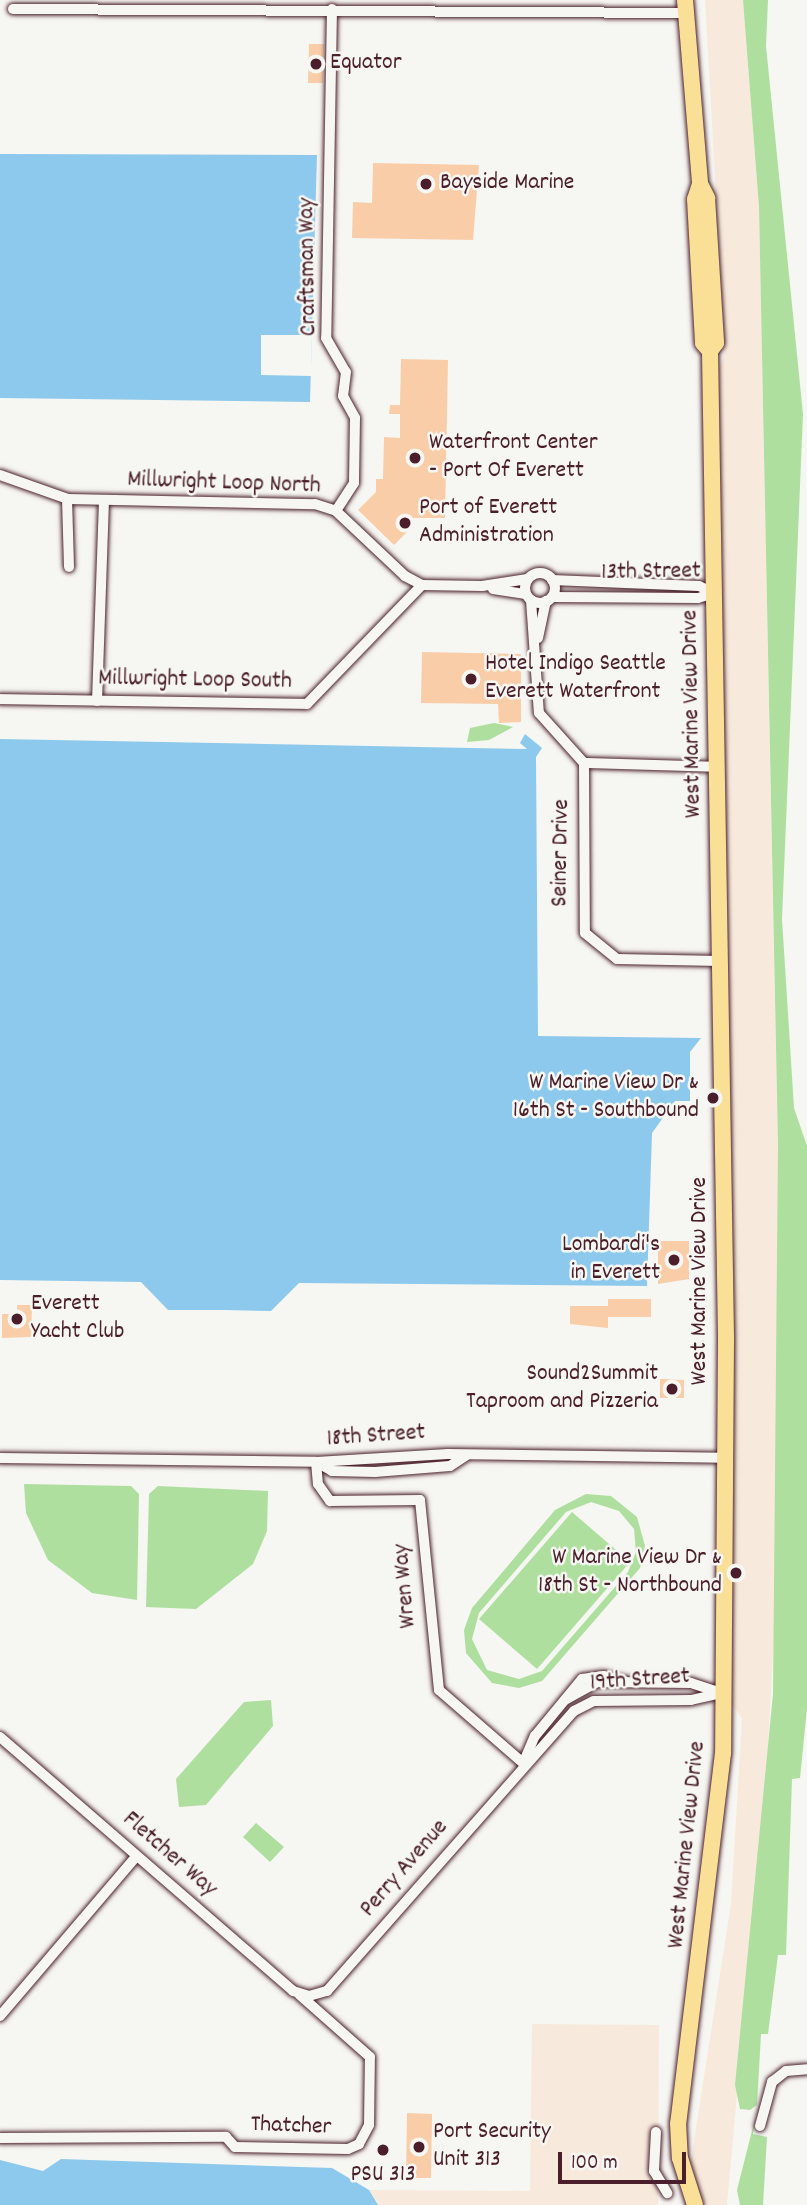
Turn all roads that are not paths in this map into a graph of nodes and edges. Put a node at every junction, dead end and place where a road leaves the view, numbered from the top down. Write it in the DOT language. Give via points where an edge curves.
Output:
graph roads {
  1 [pos="685,7"];
  2 [pos="13,9"];
  3 [pos="332,9"];
  4 [pos="0,475"];
  5 [pos="67,499"];
  6 [pos="104,502"];
  7 [pos="336,510"];
  8 [pos="69,567"];
  9 [pos="527,579"];
  10 [pos="552,580"];
  11 [pos="422,585"];
  12 [pos="482,586"];
  13 [pos="714,593"];
  14 [pos="529,597"];
  15 [pos="549,599"];
  16 [pos="536,646"];
  17 [pos="0,699"];
  18 [pos="97,701"];
  19 [pos="584,763"];
  20 [pos="717,767"];
  21 [pos="720,961"];
  22 [pos="0,1458"];
  23 [pos="724,1458"];
  24 [pos="316,1462"];
  25 [pos="722,1693"];
  26 [pos="0,1737"];
  27 [pos="523,1763"];
  28 [pos="136,1857"];
  29 [pos="300,1994"];
  30 [pos="0,2016"];
  31 [pos="807,2069"];
  32 [pos="760,2126"];
  33 [pos="656,2132"];
  34 [pos="0,2138"];
  35 [pos="667,2193"];
  36 [pos="695,2205"];
  1 -- 3 [label="street"];
  1 -- 13 [label="main road, West Marine View Drive" via="700,184 695,199 704,343 710,351"];
  2 -- 3 [label="street"];
  3 -- 7 [label="street, Craftsman Way" via="327,338 346,372 342,396 355,418 354,483"];
  4 -- 5 [label="street, Millwright Loop North"];
  5 -- 6 [label="street, Millwright Loop North"];
  5 -- 8 [label="street"];
  6 -- 7 [label="street, Millwright Loop North" via="315,504"];
  6 -- 18 [label="street"];
  7 -- 11 [label="street, Millwright Loop North" via="405,576"];
  9 -- 10 [label="street, 13th Street" via="541,573"];
  9 -- 12 [label="street"];
  9 -- 14 [label="street"];
  10 -- 13 [label="street, 13th Street" via="699,586"];
  10 -- 15 [label="street"];
  11 -- 12 [label="street"];
  11 -- 18 [label="street, Millwright Loop South" via="307,704"];
  12 -- 14 [label="street"];
  13 -- 15 [label="street, 13th Street" via="698,598"];
  13 -- 20 [label="main road, West Marine View Drive"];
  14 -- 15 [label="street, 13th Street"];
  14 -- 16 [label="street"];
  15 -- 16 [label="street"];
  16 -- 19 [label="street" via="539,713"];
  17 -- 18 [label="street, Millwright Loop South"];
  19 -- 20 [label="street"];
  19 -- 21 [label="street, Seiner Drive" via="585,933 617,959"];
  20 -- 21 [label="main road, West Marine View Drive"];
  21 -- 23 [label="main road, West Marine View Drive"];
  22 -- 24 [label="street"];
  23 -- 24 [label="street, 18th Street" via="467,1455"];
  23 -- 25 [label="main road, West Marine View Drive"];
  24 -- 27 [label="street, Wren Way" via="318,1484 330,1501 420,1500 439,1690"];
  25 -- 27 [label="street, 19th Street" via="691,1700 585,1703"];
  25 -- 27 [label="street, 19th Street" via="691,1683 591,1676 573,1686 536,1736"];
  25 -- 36 [label="main road, West Marine View Drive" via="723,1753 678,2142"];
  26 -- 28 [label="street, Fletcher Way"];
  27 -- 29 [label="street, Perry Avenue" via="327,1991"];
  28 -- 29 [label="street, Fletcher Way"];
  28 -- 30 [label="street"];
  29 -- 34 [label="street, Thatcher" via="370,2057 369,2125 359,2144 348,2150 235,2147 226,2137"];
  31 -- 32 [label="street" via="780,2074 766,2090"];
  33 -- 35 [label="street" via="654,2171"];
}
